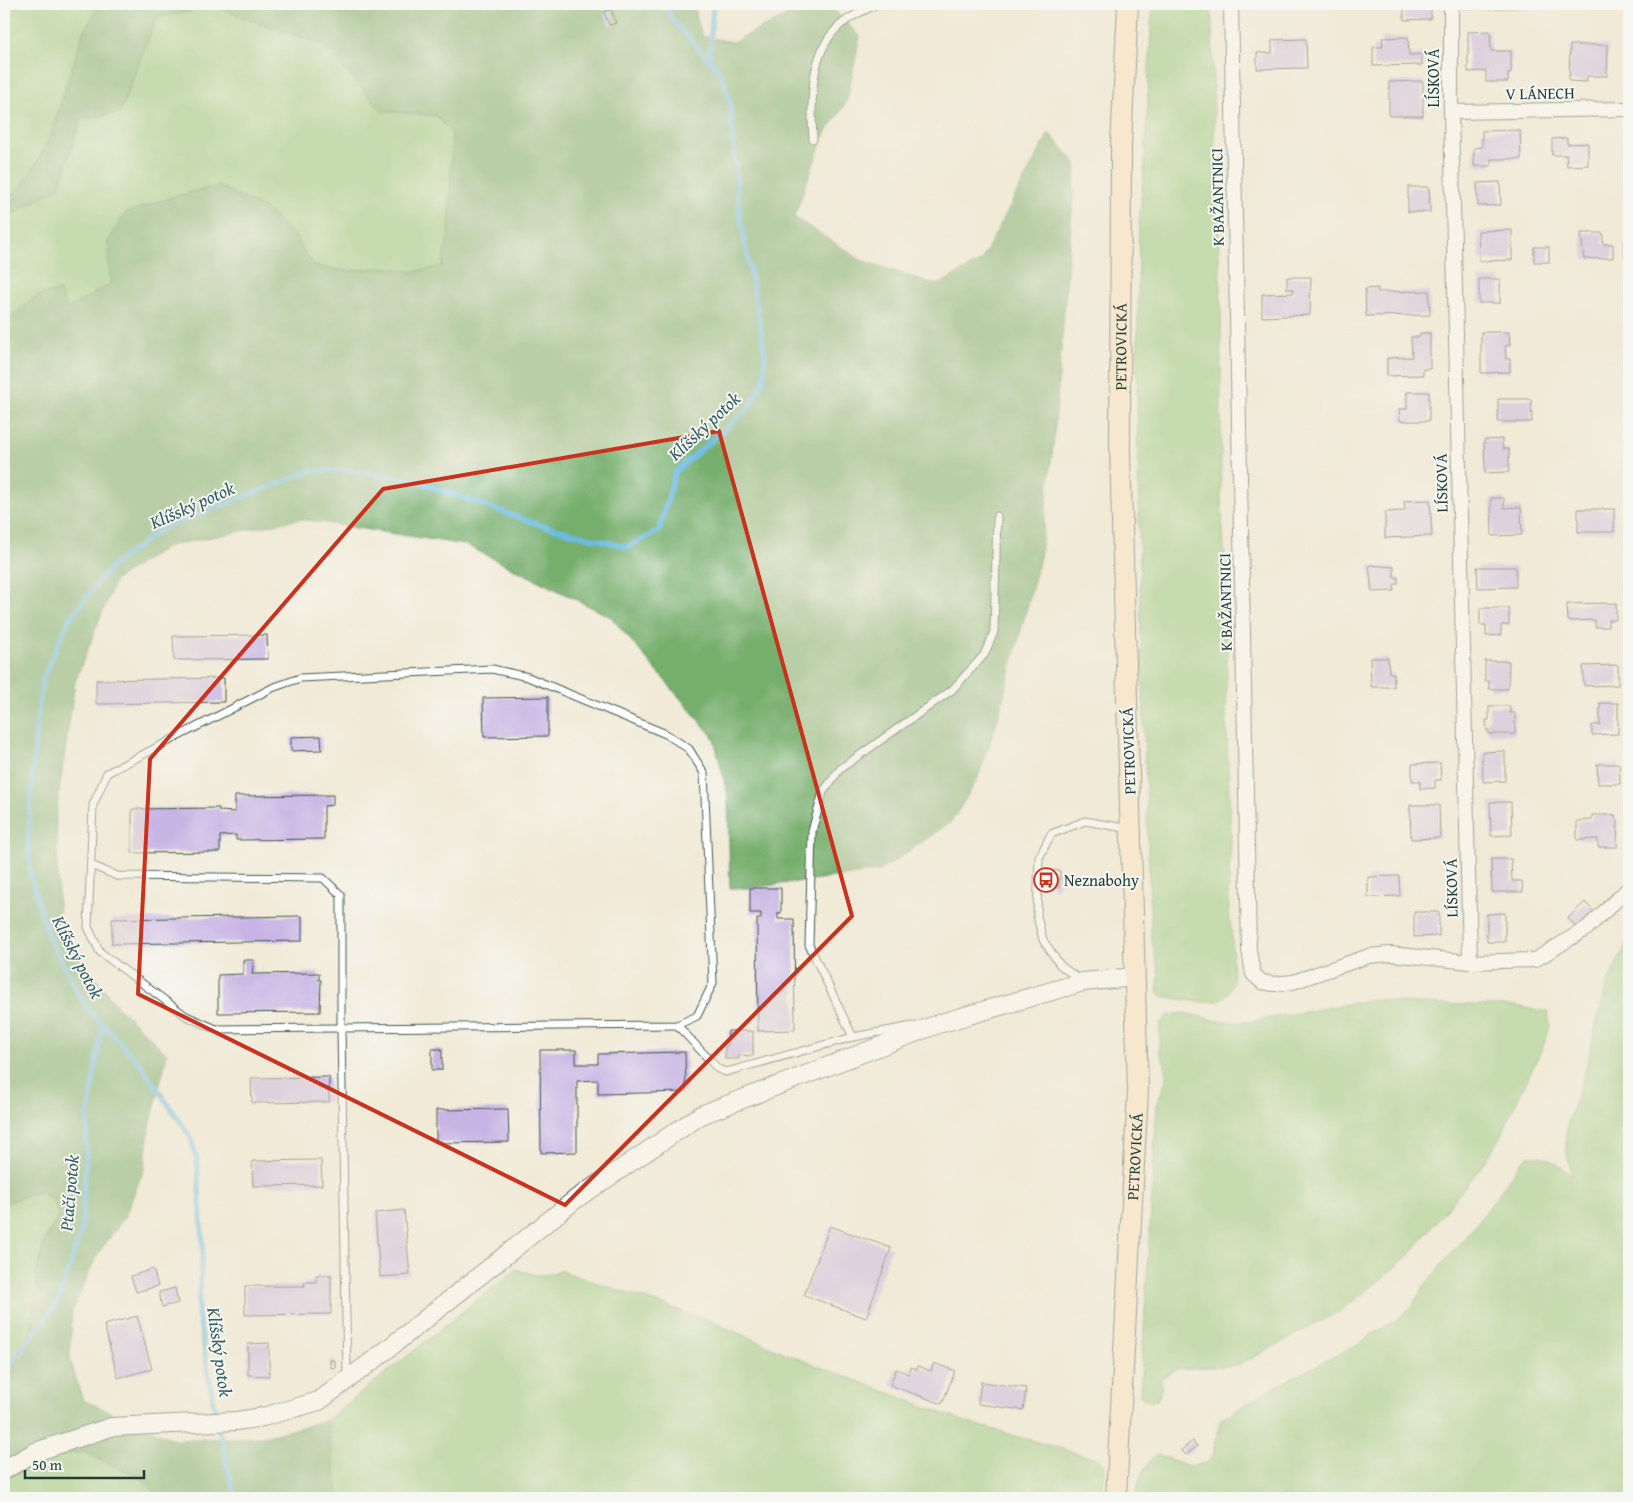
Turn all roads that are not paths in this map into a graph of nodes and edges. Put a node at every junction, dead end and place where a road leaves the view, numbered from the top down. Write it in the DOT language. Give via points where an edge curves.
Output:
graph roads {
  1 [pos="877,4"];
  2 [pos="1128,4"];
  3 [pos="1231,4"];
  4 [pos="1451,4"];
  5 [pos="1629,109"];
  6 [pos="1450,112"];
  7 [pos="813,139"];
  8 [pos="997,516"];
  9 [pos="1130,829"];
  10 [pos="91,865"];
  11 [pos="1629,888"];
  12 [pos="1470,962"];
  13 [pos="1134,977"];
  14 [pos="1083,982"];
  15 [pos="938,1024"];
  16 [pos="677,1025"];
  17 [pos="341,1029"];
  18 [pos="853,1038"];
  19 [pos="348,1379"];
  20 [pos="4,1470"];
  21 [pos="1116,1498"];
  1 -- 7 [label="lane" via="837,28 823,51 812,88"];
  2 -- 9 [label="main road, PETROVICKÁ" via="1121,145 1120,450"];
  3 -- 12 [label="street, K BAŽANTNICI" via="1249,950 1253,974 1262,982 1293,982 1369,956 1390,954"];
  4 -- 6 [label="street, LÍSKOVÁ"];
  5 -- 6 [label="street, V LÁNECH"];
  6 -- 12 [label="street, LÍSKOVÁ"];
  8 -- 18 [label="lane" via="994,632 984,655 952,690 840,769 823,792 812,831 809,945"];
  9 -- 13 [label="main road, PETROVICKÁ"];
  9 -- 14 [label="lane" via="1085,821 1051,834 1039,858 1037,916 1043,940 1060,965"];
  10 -- 16 [label="lane" via="93,805 107,773 272,688 300,678 482,669 528,677 666,734 689,749 704,773 713,983 697,1016"];
  10 -- 17 [label="lane" via="88,927 100,952 186,1016 216,1029"];
  10 -- 17 [label="lane" via="117,876 323,878 341,895"];
  11 -- 12 [label="street, K BAŽANTNICI" via="1587,928 1536,960"];
  13 -- 14 [label="street"];
  13 -- 21 [label="main road, PETROVICKÁ" via="1138,1091"];
  14 -- 15 [label="street"];
  15 -- 18 [label="lane" via="888,1029"];
  15 -- 19 [label="street" via="701,1115 576,1200"];
  16 -- 17 [label="lane"];
  16 -- 18 [label="lane" via="718,1069 726,1072"];
  17 -- 19 [label="lane"];
  19 -- 20 [label="street" via="319,1401 263,1417 236,1422 111,1427 35,1452"];
}
